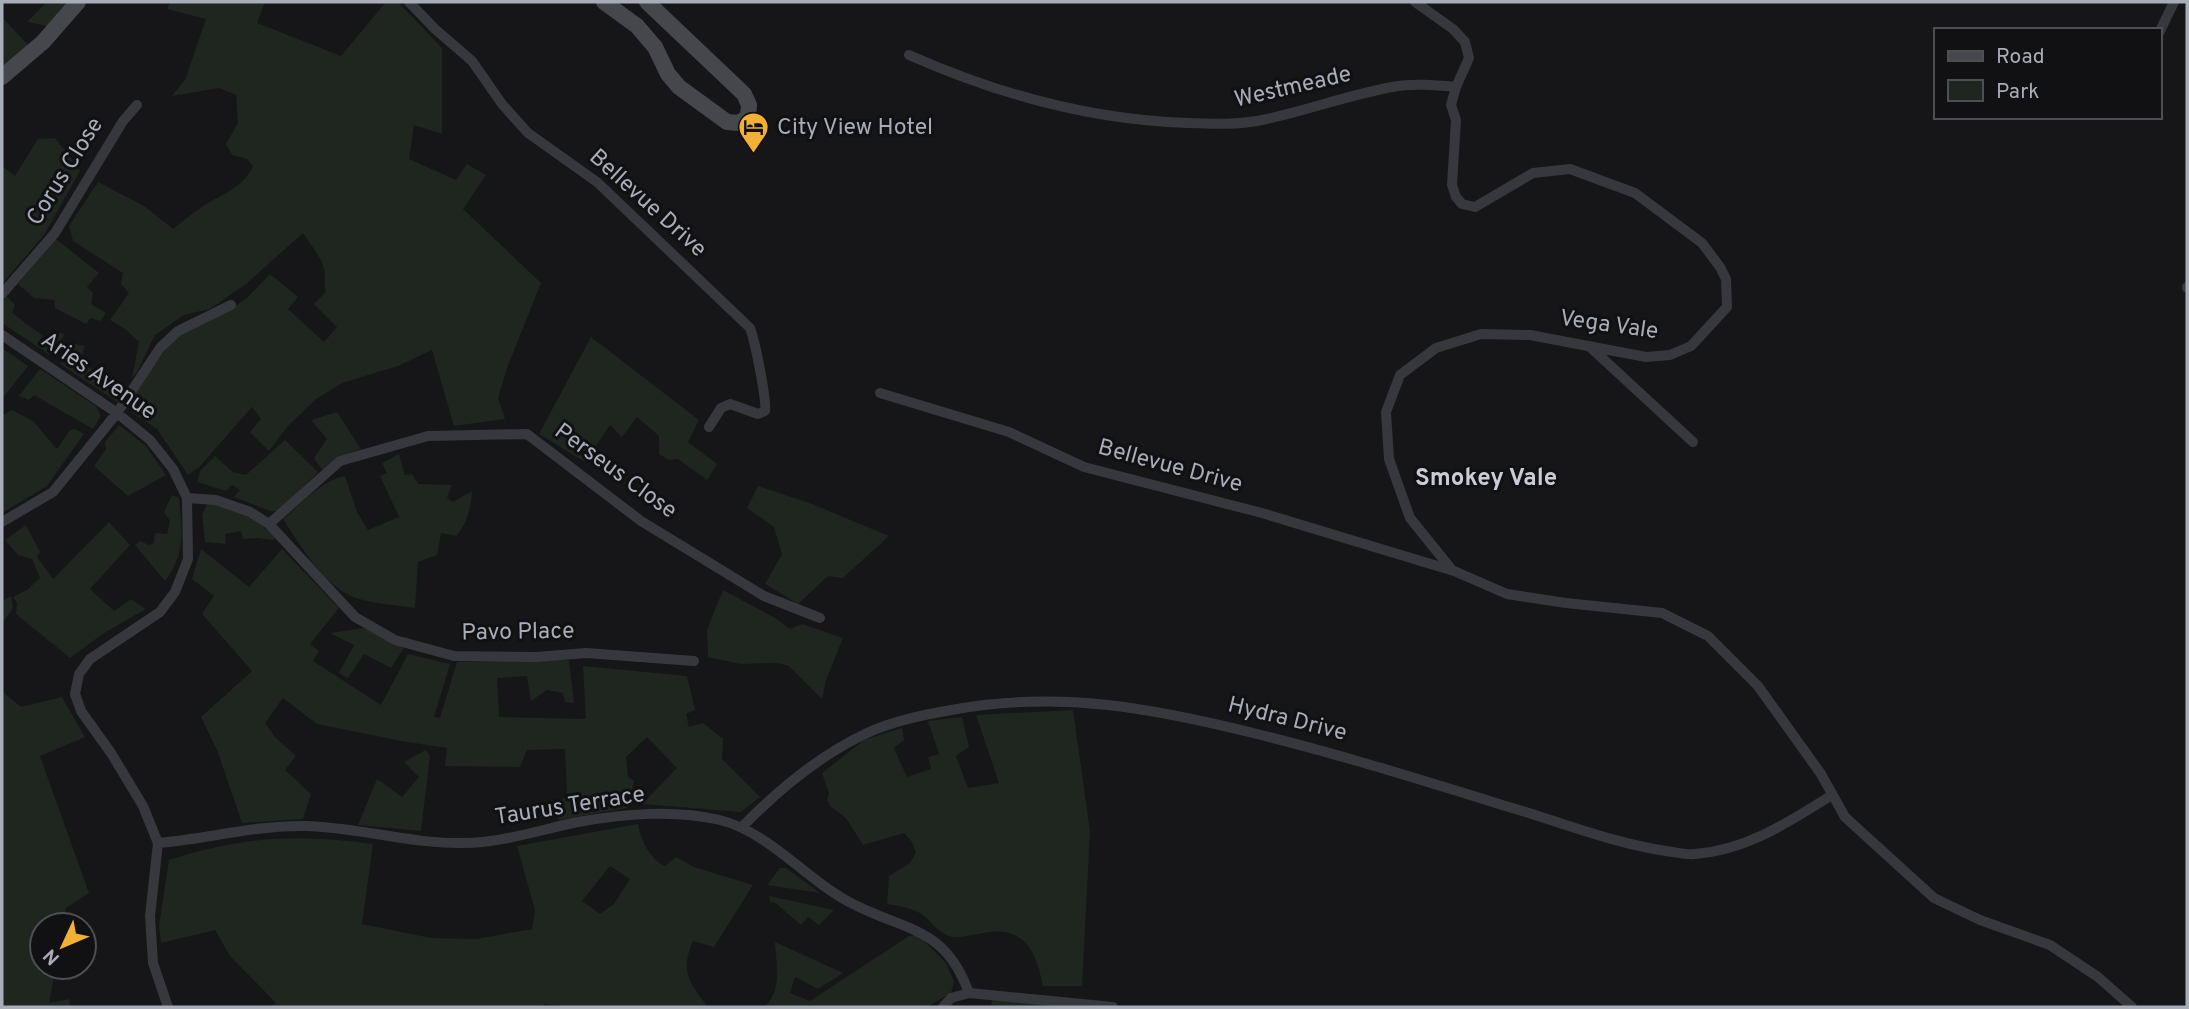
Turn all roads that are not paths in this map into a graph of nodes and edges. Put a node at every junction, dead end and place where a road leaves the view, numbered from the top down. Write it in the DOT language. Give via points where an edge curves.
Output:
graph roads {
  1 [pos="78,2"];
  2 [pos="409,2"];
  3 [pos="604,2"];
  4 [pos="647,2"];
  5 [pos="1415,2"];
  6 [pos="2174,2"];
  7 [pos="2161,29"];
  8 [pos="909,55"];
  9 [pos="2,77"];
  10 [pos="1456,87"];
  11 [pos="137,105"];
  12 [pos="2,294"];
  13 [pos="231,305"];
  14 [pos="2,335"];
  15 [pos="1589,346"];
  16 [pos="880,393"];
  17 [pos="117,413"];
  18 [pos="709,427"];
  19 [pos="1693,442"];
  20 [pos="187,498"];
  21 [pos="2,522"];
  22 [pos="269,524"];
  23 [pos="1454,571"];
  24 [pos="820,618"];
  25 [pos="694,661"];
  26 [pos="1832,795"];
  27 [pos="742,827"];
  28 [pos="158,843"];
  29 [pos="969,993"];
  30 [pos="168,1007"];
  31 [pos="943,1007"];
  32 [pos="1113,1007"];
  33 [pos="2132,1007"];
  1 -- 9 [label="main road" via="43,42"];
  2 -- 18 [label="street, Bellevue Drive" via="472,61 528,133 597,182 750,328 765,411 758,414 730,404 721,408"];
  3 -- 4 [label="main road" via="637,26 679,87 727,122 739,123 748,117 750,105 744,94"];
  5 -- 10 [label="street" via="1465,42 1469,58"];
  6 -- 7 [label="street"];
  8 -- 10 [label="street, Westmeade" via="956,76 1030,99 1114,117 1168,122 1231,124 1393,87"];
  10 -- 15 [label="street, Vega Vale" via="1451,105 1456,120 1452,186 1462,204 1475,206 1532,173 1570,169 1635,193 1702,243 1720,267 1726,279 1727,307 1691,346 1670,355 1646,357"];
  11 -- 12 [label="street, Corus Close" via="55,233"];
  13 -- 17 [label="street" via="178,331 160,348"];
  14 -- 17 [label="street, Aries Avenue"];
  15 -- 19 [label="street"];
  15 -- 23 [label="street, Vega Vale" via="1530,335 1481,334 1436,348 1400,375 1386,412 1389,458 1410,518"];
  16 -- 23 [label="street, Bellevue Drive" via="1009,432 1084,467 1262,513"];
  17 -- 20 [label="street, Aries Avenue" via="150,440 173,469"];
  17 -- 21 [label="street" via="53,492"];
  20 -- 22 [label="street, Pavo Place" via="216,500"];
  20 -- 28 [label="street, Aries Avenue" via="188,559 175,592 160,612 90,659 79,674 75,694 81,711 143,806"];
  22 -- 24 [label="street, Perseus Close" via="340,461 428,436 527,433 641,521 764,596"];
  22 -- 25 [label="street, Pavo Place" via="355,617 395,640 454,656 586,653"];
  23 -- 26 [label="street, Bellevue Drive" via="1507,594 1662,613 1708,636 1758,686"];
  26 -- 27 [label="street, Hydra Drive" via="1741,845 1691,855 1638,847 1344,755 1185,716 1096,702 1027,701 915,716 868,732 827,755 768,800"];
  26 -- 33 [label="street, Bellevue Drive" via="1845,817 1934,898 2050,945"];
  27 -- 28 [label="street, Taurus Terrace" via="651,813 462,843 305,826"];
  27 -- 29 [label="street, Taurus Terrace" via="828,890 918,930 942,946 961,970"];
  28 -- 30 [label="street, Aries Avenue" via="150,916 153,963"];
  29 -- 31 [label="street" via="950,998"];
  29 -- 32 [label="street"];
}
